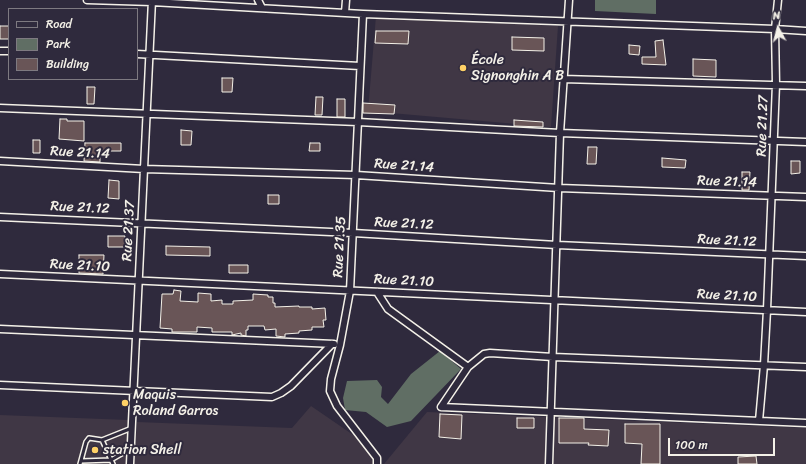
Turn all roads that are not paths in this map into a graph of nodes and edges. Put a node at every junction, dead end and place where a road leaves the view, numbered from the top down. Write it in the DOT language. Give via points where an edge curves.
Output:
graph roads {
  1 [pos="87,0"];
  2 [pos="258,0"];
  3 [pos="346,0"];
  4 [pos="569,0"];
  5 [pos="778,0"];
  6 [pos="152,1"];
  7 [pos="262,8"];
  8 [pos="345,13"];
  9 [pos="363,14"];
  10 [pos="568,22"];
  11 [pos="775,28"];
  12 [pos="806,31"];
  13 [pos="138,54"];
  14 [pos="149,54"];
  15 [pos="360,66"];
  16 [pos="564,79"];
  17 [pos="776,84"];
  18 [pos="806,86"];
  19 [pos="0,108"];
  20 [pos="147,113"];
  21 [pos="358,122"];
  22 [pos="560,133"];
  23 [pos="774,141"];
  24 [pos="806,142"];
  25 [pos="0,161"];
  26 [pos="144,169"];
  27 [pos="356,175"];
  28 [pos="559,188"];
  29 [pos="772,195"];
  30 [pos="806,197"];
  31 [pos="0,217"];
  32 [pos="141,223"];
  33 [pos="353,233"];
  34 [pos="557,245"];
  35 [pos="769,255"];
  36 [pos="806,256"];
  37 [pos="0,274"];
  38 [pos="139,281"];
  39 [pos="350,290"];
  40 [pos="377,292"];
  41 [pos="554,300"];
  42 [pos="767,310"];
  43 [pos="806,312"];
  44 [pos="0,329"];
  45 [pos="136,336"];
  46 [pos="332,344"];
  47 [pos="340,344"];
  48 [pos="553,357"];
  49 [pos="764,365"];
  50 [pos="468,367"];
  51 [pos="806,367"];
  52 [pos="0,385"];
  53 [pos="134,392"];
  54 [pos="550,412"];
  55 [pos="759,421"];
  56 [pos="806,423"];
  57 [pos="132,428"];
  58 [pos="102,440"];
  59 [pos="131,449"];
  60 [pos="111,460"];
  61 [pos="80,462"];
  62 [pos="113,464"];
  63 [pos="130,464"];
  64 [pos="377,464"];
  65 [pos="549,464"];
  1 -- 6 [label="street"];
  2 -- 7 [label="street"];
  3 -- 8 [label="street"];
  4 -- 10 [label="street"];
  5 -- 11 [label="street, Rue 21.27"];
  6 -- 7 [label="street"];
  6 -- 14 [label="street, Rue 21.37"];
  7 -- 8 [label="street"];
  8 -- 9 [label="street"];
  9 -- 10 [label="street"];
  9 -- 15 [label="street, Rue 21.35"];
  10 -- 11 [label="street"];
  10 -- 16 [label="street"];
  11 -- 12 [label="street"];
  11 -- 17 [label="street, Rue 21.27"];
  13 -- 14 [label="street"];
  14 -- 15 [label="street"];
  14 -- 20 [label="street, Rue 21.37"];
  15 -- 21 [label="street, Rue 21.35"];
  16 -- 17 [label="street"];
  16 -- 22 [label="street"];
  17 -- 18 [label="street"];
  17 -- 23 [label="street, Rue 21.27"];
  19 -- 20 [label="street"];
  20 -- 21 [label="street"];
  20 -- 26 [label="street, Rue 21.37"];
  21 -- 22 [label="street"];
  21 -- 27 [label="street, Rue 21.35"];
  22 -- 23 [label="street"];
  22 -- 28 [label="street"];
  23 -- 24 [label="street"];
  23 -- 29 [label="street, Rue 21.27"];
  25 -- 26 [label="street, Rue 21.14"];
  26 -- 27 [label="street, Rue 21.14"];
  26 -- 32 [label="street, Rue 21.37"];
  27 -- 28 [label="street, Rue 21.14"];
  27 -- 33 [label="street, Rue 21.35"];
  28 -- 29 [label="street, Rue 21.14"];
  28 -- 34 [label="street"];
  29 -- 30 [label="street, Rue 21.14"];
  29 -- 35 [label="street, Rue 21.27"];
  31 -- 32 [label="street, Rue 21.12"];
  32 -- 33 [label="street, Rue 21.12"];
  32 -- 38 [label="street, Rue 21.37"];
  33 -- 34 [label="street, Rue 21.12"];
  33 -- 39 [label="street, Rue 21.35"];
  34 -- 35 [label="street, Rue 21.12"];
  34 -- 41 [label="street"];
  35 -- 36 [label="street, Rue 21.12"];
  35 -- 42 [label="street, Rue 21.27"];
  37 -- 38 [label="street, Rue 21.10"];
  38 -- 39 [label="street, Rue 21.10"];
  38 -- 45 [label="street, Rue 21.37"];
  39 -- 40 [label="street, Rue 21.10"];
  39 -- 47 [label="street, Rue 21.35"];
  40 -- 41 [label="street, Rue 21.10"];
  40 -- 50 [label="street" via="388,309"];
  41 -- 42 [label="street, Rue 21.10"];
  41 -- 48 [label="street"];
  42 -- 43 [label="street, Rue 21.10"];
  42 -- 49 [label="street, Rue 21.27"];
  44 -- 45 [label="street"];
  45 -- 46 [label="street"];
  45 -- 53 [label="street, Rue 21.37"];
  46 -- 47 [label="street"];
  46 -- 53 [label="street" via="276,397"];
  47 -- 64 [label="street, Rue 21.35" via="330,391 337,406 377,458"];
  48 -- 49 [label="street"];
  48 -- 50 [label="street" via="490,353 484,354"];
  48 -- 54 [label="street"];
  49 -- 51 [label="street"];
  49 -- 55 [label="street, Rue 21.27"];
  50 -- 54 [label="street" via="441,406"];
  52 -- 53 [label="street"];
  53 -- 57 [label="street, Rue 21.37"];
  54 -- 55 [label="street"];
  54 -- 65 [label="street"];
  55 -- 56 [label="street"];
  57 -- 58 [label="lane"];
  57 -- 59 [label="street, Rue 21.37"];
  58 -- 60 [label="lane"];
  58 -- 61 [label="lane" via="87,439"];
  59 -- 60 [label="lane"];
  59 -- 63 [label="street, Rue 21.37"];
  60 -- 61 [label="lane"];
  60 -- 62 [label="lane"];
}
